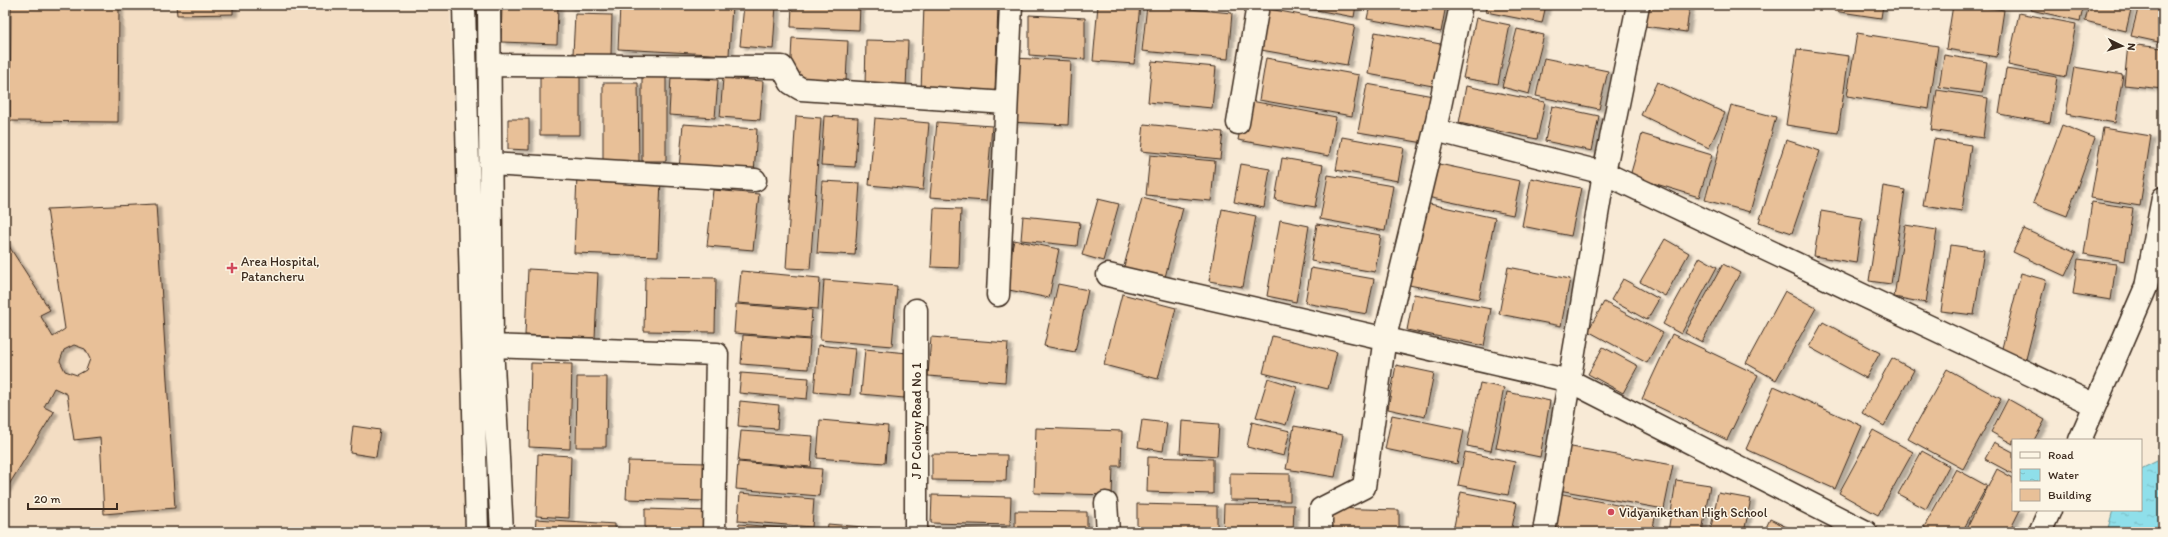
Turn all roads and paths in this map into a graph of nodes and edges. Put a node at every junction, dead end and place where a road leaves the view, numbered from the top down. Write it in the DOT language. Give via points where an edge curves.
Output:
graph roads {
  1 [pos="464,5"];
  2 [pos="489,5"];
  3 [pos="1011,5"];
  4 [pos="1258,5"];
  5 [pos="1461,5"];
  6 [pos="1638,5"];
  7 [pos="489,65"];
  8 [pos="1006,103"];
  9 [pos="1238,123"];
  10 [pos="1435,130"];
  11 [pos="490,164"];
  12 [pos="1604,173"];
  13 [pos="755,180"];
  14 [pos="2163,198"];
  15 [pos="1108,275"];
  16 [pos="998,295"];
  17 [pos="916,310"];
  18 [pos="1385,337"];
  19 [pos="492,346"];
  20 [pos="1570,380"];
  21 [pos="2095,405"];
  22 [pos="2080,439"];
  23 [pos="1106,503"];
  24 [pos="2050,511"];
  25 [pos="477,532"];
  26 [pos="502,532"];
  27 [pos="714,532"];
  28 [pos="916,532"];
  29 [pos="1108,532"];
  30 [pos="1321,532"];
  31 [pos="1544,532"];
  32 [pos="1866,532"];
  33 [pos="2040,532"];
  1 -- 25 [label="street"];
  2 -- 7 [label="street"];
  3 -- 8 [label="street"];
  4 -- 9 [label="street"];
  5 -- 10 [label="street"];
  6 -- 12 [label="street"];
  7 -- 8 [label="street" via="782,68 792,83 801,89"];
  7 -- 11 [label="street"];
  8 -- 16 [label="street"];
  10 -- 12 [label="street"];
  10 -- 18 [label="street"];
  11 -- 13 [label="street"];
  11 -- 19 [label="street"];
  12 -- 20 [label="street"];
  12 -- 21 [label="street"];
  14 -- 21 [label="street" via="2146,288"];
  15 -- 18 [label="street"];
  17 -- 28 [label="street, J P Colony Road No 1"];
  18 -- 20 [label="street"];
  18 -- 30 [label="street" via="1364,486 1321,508"];
  19 -- 26 [label="street"];
  19 -- 27 [label="street" via="717,354"];
  20 -- 31 [label="street"];
  20 -- 32 [label="street"];
  21 -- 22 [label="street"];
  23 -- 29 [label="street"];
  24 -- 33 [label="street"];
}
